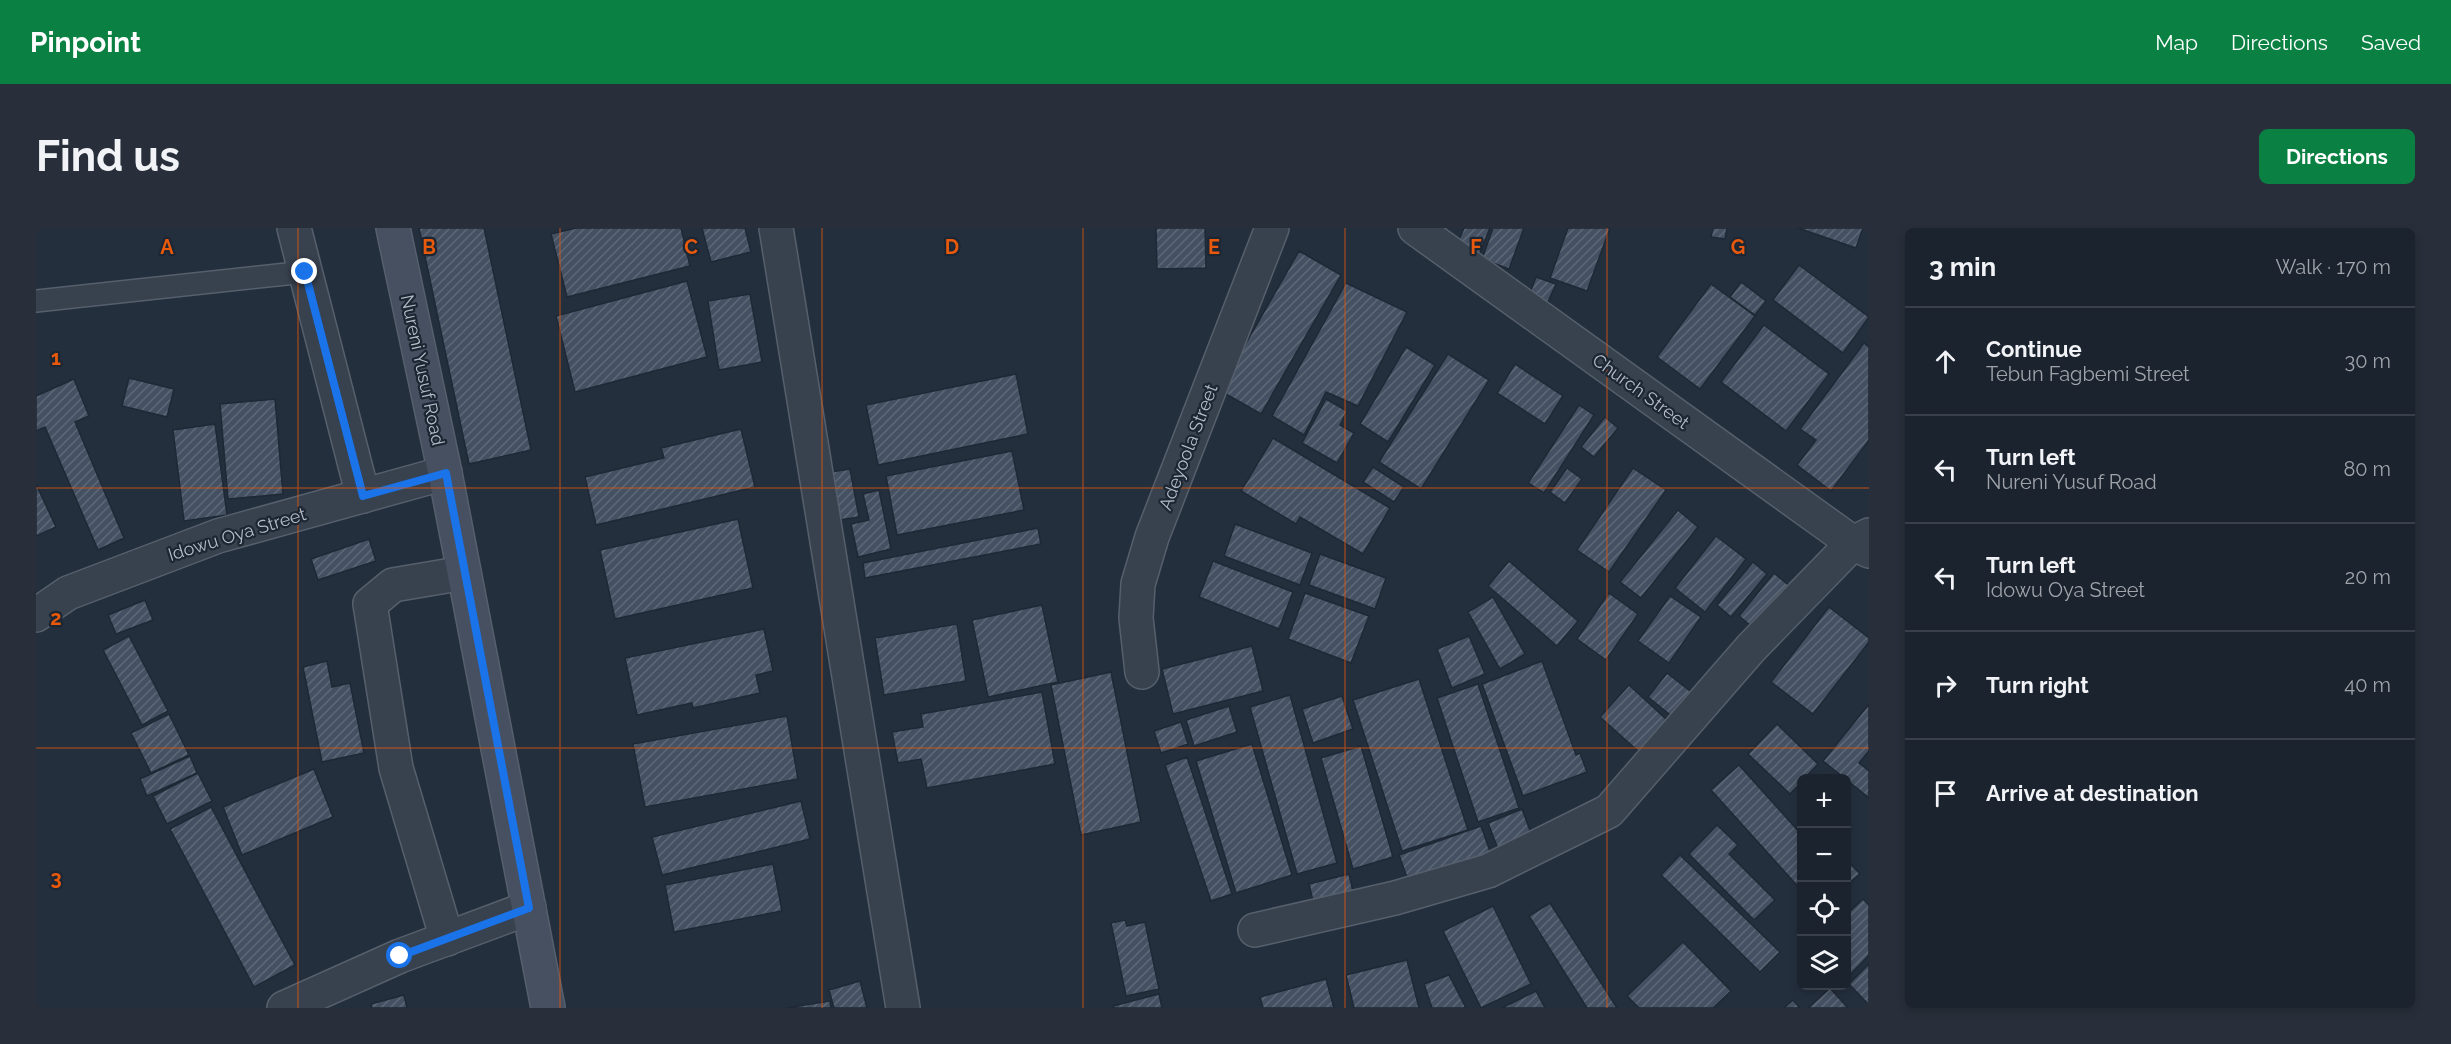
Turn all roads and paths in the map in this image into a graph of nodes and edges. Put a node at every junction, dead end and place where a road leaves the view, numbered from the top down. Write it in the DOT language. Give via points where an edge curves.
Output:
graph roads {
  1 [pos="294,228"];
  2 [pos="393,228"];
  3 [pos="776,228"];
  4 [pos="1272,228"];
  5 [pos="1415,228"];
  6 [pos="305,272"];
  7 [pos="36,301"];
  8 [pos="446,473"];
  9 [pos="363,496"];
  10 [pos="1864,543"];
  11 [pos="464,573"];
  12 [pos="36,615"];
  13 [pos="1142,672"];
  14 [pos="529,908"];
  15 [pos="1255,930"];
  16 [pos="447,939"];
  17 [pos="545,1007"];
  18 [pos="284,1008"];
  19 [pos="903,1008"];
  1 -- 6 [label="street"];
  2 -- 8 [label="street, Nureni Yusuf Road"];
  3 -- 19 [label="street"];
  4 -- 13 [label="street, Adeyoola Street" via="1152,537 1138,584 1136,618"];
  5 -- 10 [label="street, Church Street"];
  6 -- 7 [label="lane"];
  6 -- 9 [label="street"];
  8 -- 9 [label="street, Idowu Oya Street"];
  8 -- 11 [label="street, Nureni Yusuf Road"];
  9 -- 12 [label="street, Idowu Oya Street" via="218,536 68,593"];
  10 -- 15 [label="street" via="1751,648 1609,811 1488,871 1395,898"];
  11 -- 14 [label="street, Nureni Yusuf Road"];
  11 -- 16 [label="street" via="393,585 370,604 396,768"];
  14 -- 16 [label="street"];
  14 -- 17 [label="street, Nureni Yusuf Road"];
  16 -- 18 [label="street"];
}
